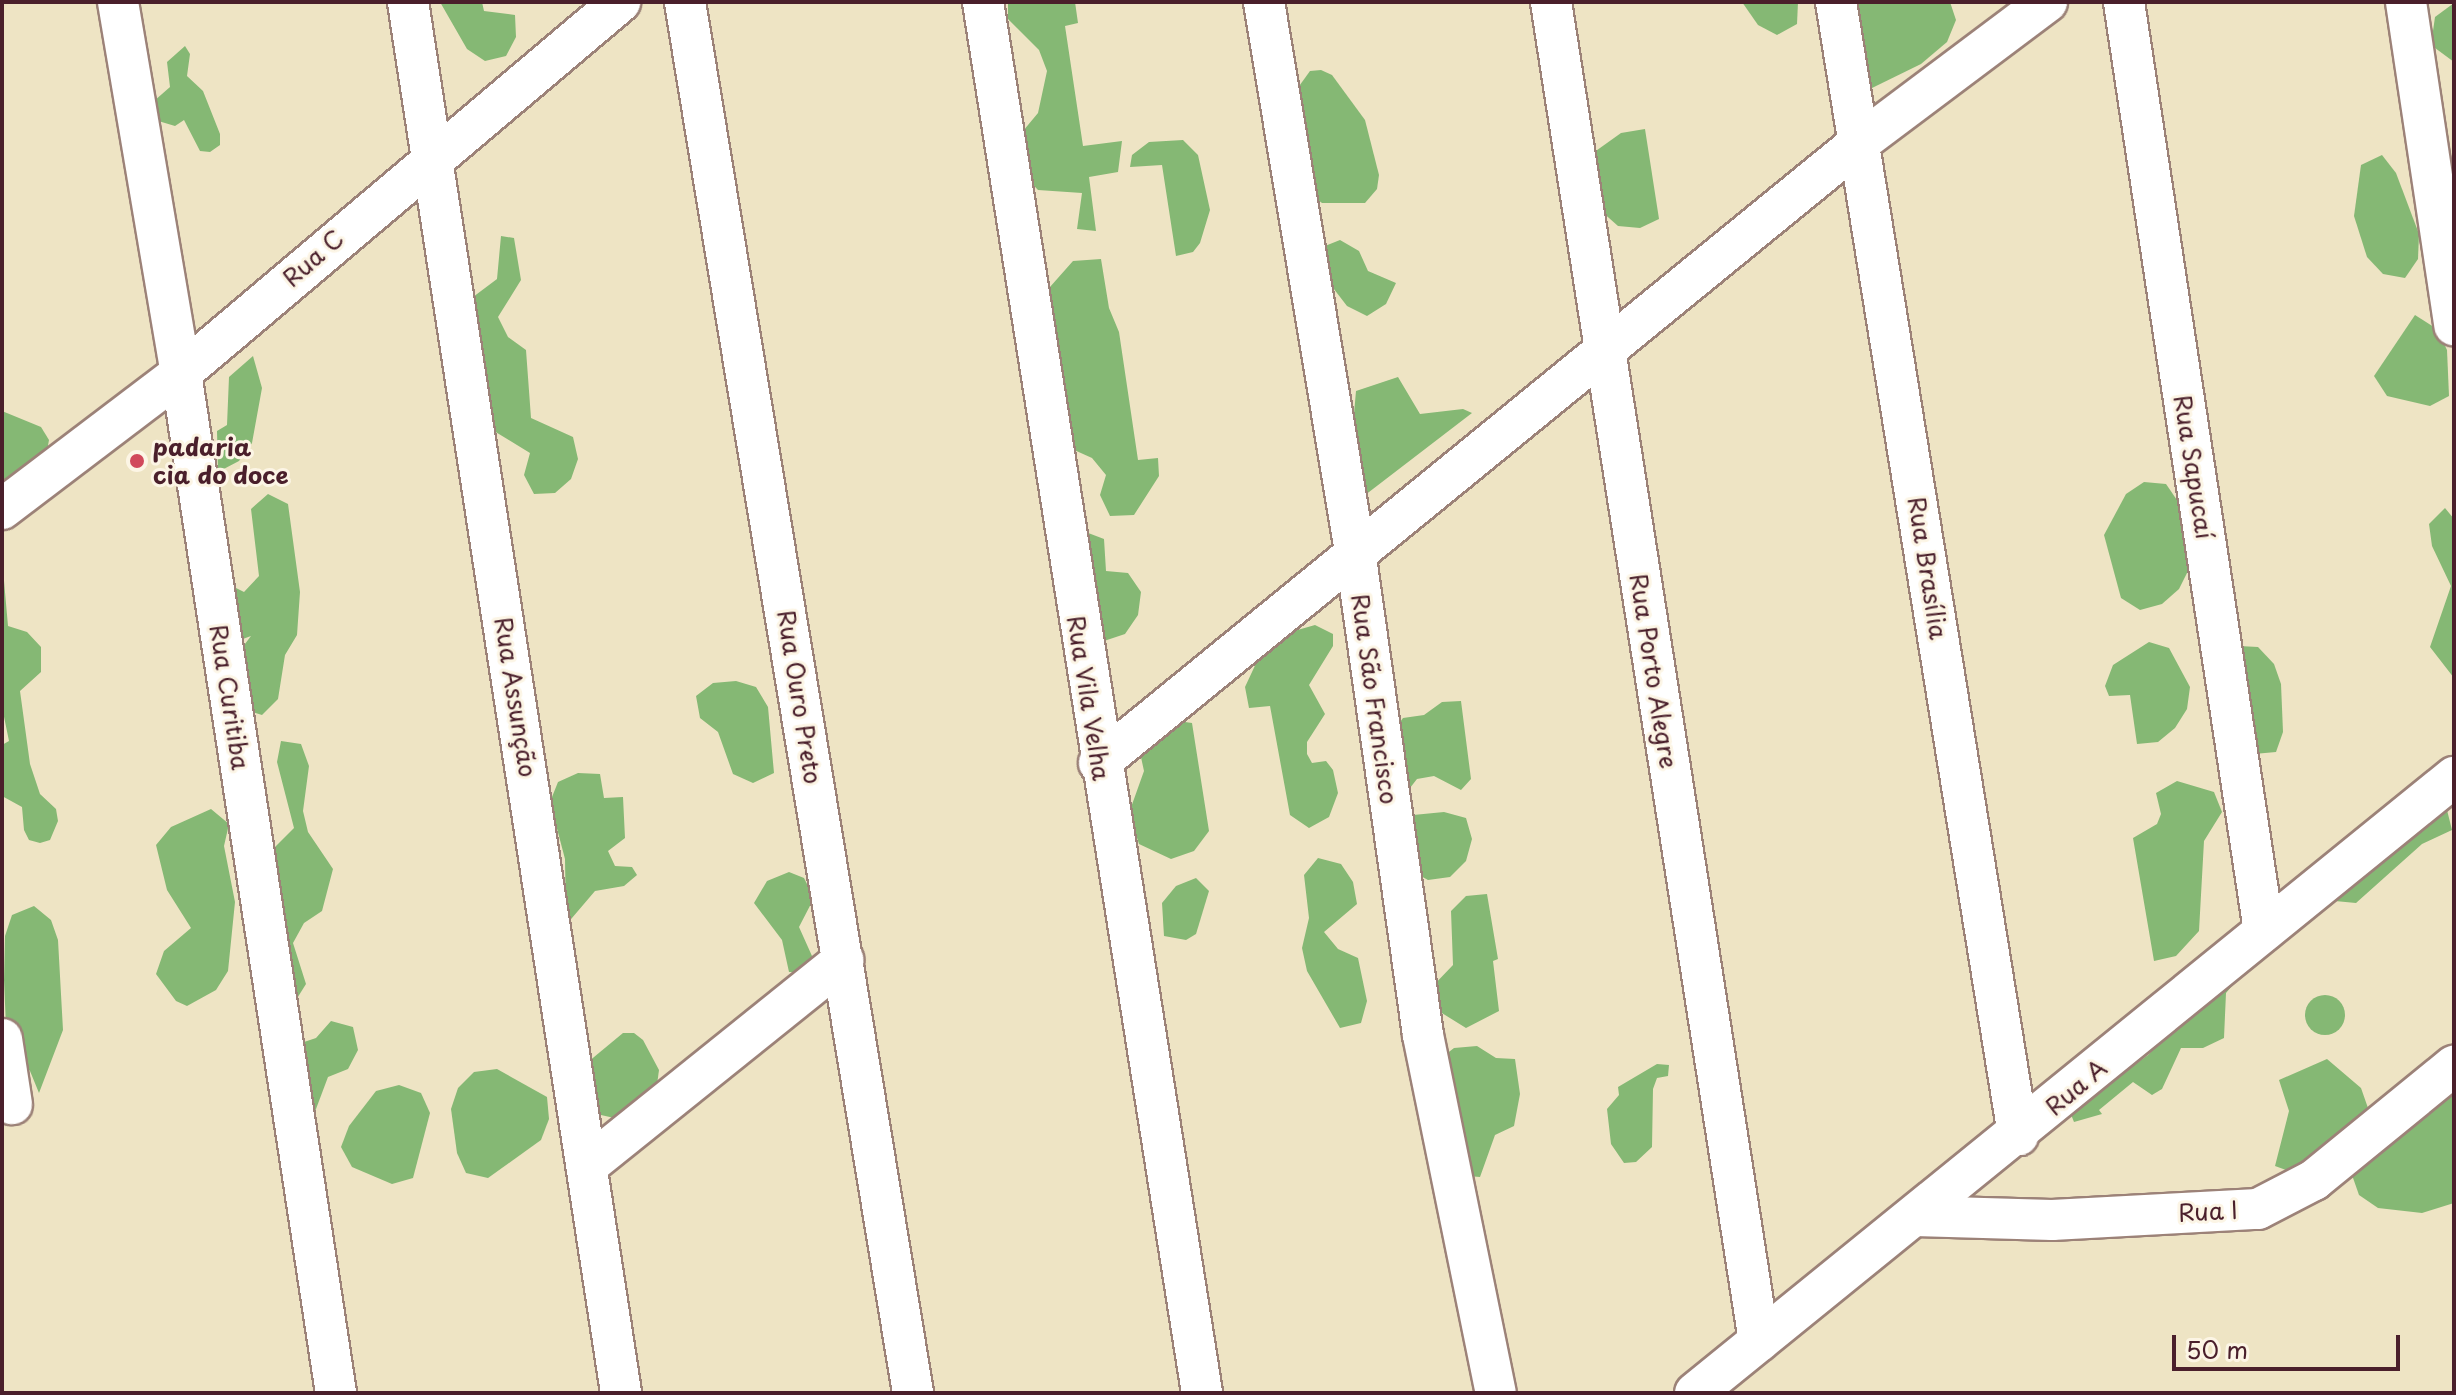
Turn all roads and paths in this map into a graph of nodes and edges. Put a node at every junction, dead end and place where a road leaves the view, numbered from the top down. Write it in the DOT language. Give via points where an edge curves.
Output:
graph roads {
  1 [pos="118,2"];
  2 [pos="408,2"];
  3 [pos="620,2"];
  4 [pos="685,2"];
  5 [pos="983,2"];
  6 [pos="1264,2"];
  7 [pos="1551,2"];
  8 [pos="1836,2"];
  9 [pos="2047,2"];
  10 [pos="2124,2"];
  11 [pos="2406,2"];
  12 [pos="1859,143"];
  13 [pos="434,154"];
  14 [pos="2454,325"];
  15 [pos="1603,351"];
  16 [pos="181,373"];
  17 [pos="2,509"];
  18 [pos="1356,558"];
  19 [pos="1099,763"];
  20 [pos="2454,777"];
  21 [pos="2264,931"];
  22 [pos="843,960"];
  23 [pos="2,1039"];
  24 [pos="2454,1066"];
  25 [pos="12,1104"];
  26 [pos="2018,1135"];
  27 [pos="587,1166"];
  28 [pos="1915,1216"];
  29 [pos="1759,1341"];
  30 [pos="336,1393"];
  31 [pos="621,1393"];
  32 [pos="913,1393"];
  33 [pos="1202,1393"];
  34 [pos="1496,1393"];
  35 [pos="1695,1393"];
  1 -- 16 [label="street, Rua Curitiba"];
  2 -- 13 [label="street, Rua Assunção"];
  3 -- 13 [label="street, Rua C"];
  4 -- 22 [label="street, Rua Ouro Preto"];
  5 -- 19 [label="street, Rua Vila Velha"];
  6 -- 18 [label="street, Rua São Francisco"];
  7 -- 15 [label="street, Rua Porto Alegre"];
  8 -- 12 [label="street, Rua Brasília"];
  9 -- 12 [label="street"];
  10 -- 21 [label="street, Rua Sapucaí"];
  11 -- 14 [label="street"];
  12 -- 15 [label="street"];
  12 -- 26 [label="street, Rua Brasília"];
  13 -- 16 [label="street, Rua C"];
  13 -- 27 [label="street, Rua Assunção"];
  15 -- 18 [label="street"];
  15 -- 29 [label="street, Rua Porto Alegre"];
  16 -- 17 [label="street, Rua C"];
  16 -- 30 [label="street, Rua Curitiba"];
  18 -- 19 [label="street"];
  18 -- 34 [label="street, Rua São Francisco" via="1423,1035"];
  19 -- 33 [label="street, Rua Vila Velha"];
  20 -- 21 [label="street, Rua A"];
  21 -- 26 [label="street, Rua A"];
  22 -- 27 [label="street"];
  22 -- 32 [label="street, Rua Ouro Preto"];
  23 -- 25 [label="street"];
  24 -- 28 [label="street, Rua I" via="2314,1180 2258,1209 2052,1220"];
  26 -- 28 [label="street, Rua A"];
  27 -- 31 [label="street, Rua Assunção"];
  28 -- 29 [label="street, Rua A"];
  29 -- 35 [label="street, Rua A"];
}
